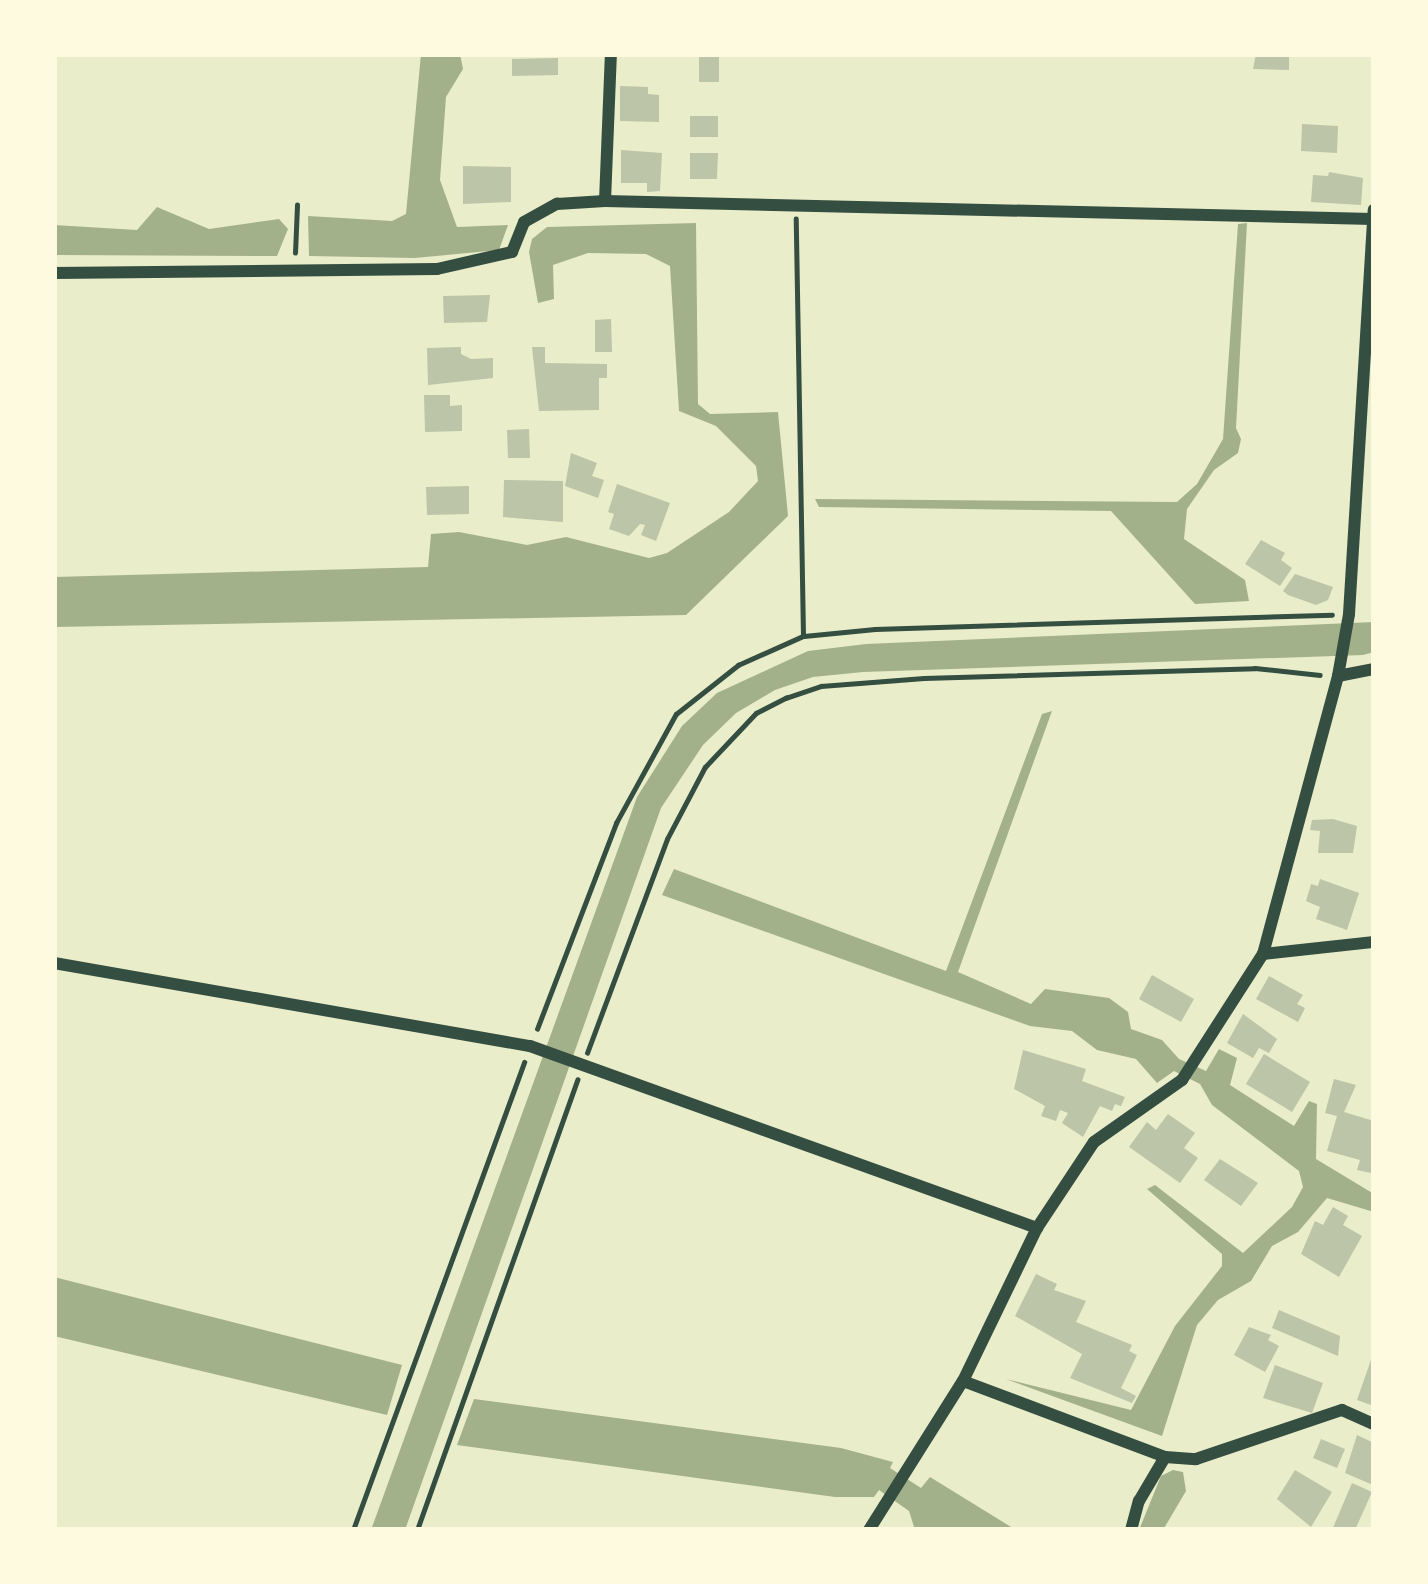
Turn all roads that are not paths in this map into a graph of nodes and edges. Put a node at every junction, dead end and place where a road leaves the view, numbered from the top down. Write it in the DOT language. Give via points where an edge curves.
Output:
graph roads {
  1 [pos="610,54"];
  2 [pos="605,201"];
  3 [pos="1374,210"];
  4 [pos="1373,219"];
  5 [pos="54,274"];
  6 [pos="1374,669"];
  7 [pos="1338,676"];
  8 [pos="1374,942"];
  9 [pos="1263,954"];
  10 [pos="54,963"];
  11 [pos="1037,1228"];
  12 [pos="963,1381"];
  13 [pos="1374,1424"];
  14 [pos="1165,1457"];
  15 [pos="869,1530"];
  16 [pos="1131,1530"];
  1 -- 2 [label="street"];
  2 -- 4 [label="street"];
  2 -- 5 [label="street" via="557,205 524,222 512,252 437,269"];
  3 -- 4 [label="street"];
  4 -- 7 [label="street" via="1349,614"];
  6 -- 7 [label="street"];
  7 -- 9 [label="street"];
  8 -- 9 [label="street"];
  9 -- 11 [label="street" via="1182,1080 1094,1142"];
  10 -- 11 [label="street" via="530,1046"];
  11 -- 12 [label="street"];
  12 -- 14 [label="street"];
  12 -- 15 [label="street"];
  13 -- 14 [label="street" via="1342,1410 1196,1459"];
  14 -- 16 [label="street"];
}
